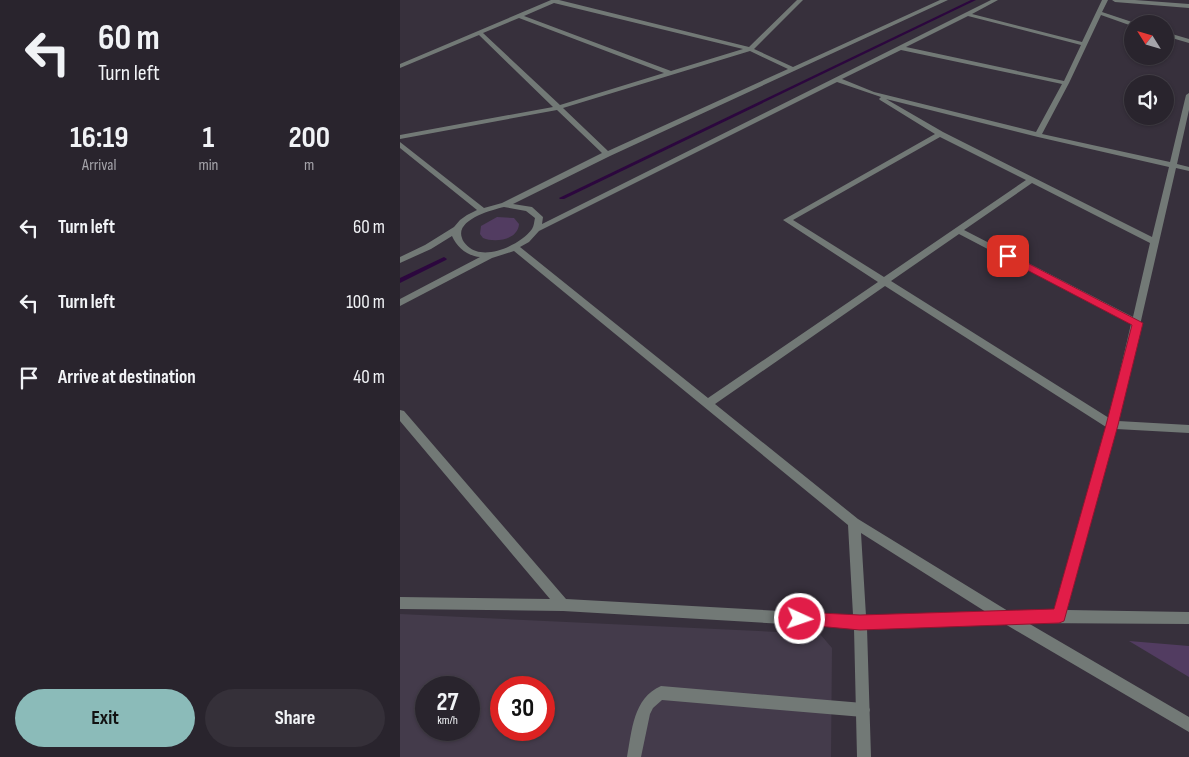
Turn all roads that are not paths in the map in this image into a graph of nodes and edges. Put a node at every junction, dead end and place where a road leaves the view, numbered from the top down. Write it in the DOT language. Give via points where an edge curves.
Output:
graph roads {
  1 [pos="800,0"];
  2 [pos="945,0"];
  3 [pos="995,0"];
  4 [pos="1105,0"];
  5 [pos="1115,0"];
  6 [pos="1154,0"];
  7 [pos="555,1"];
  8 [pos="1163,4"];
  9 [pos="1189,6"];
  10 [pos="966,14"];
  11 [pos="1099,14"];
  12 [pos="519,16"];
  13 [pos="1124,21"];
  14 [pos="479,32"];
  15 [pos="1174,37"];
  16 [pos="1189,41"];
  17 [pos="1085,44"];
  18 [pos="902,48"];
  19 [pos="750,49"];
  20 [pos="400,66"];
  21 [pos="792,69"];
  22 [pos="672,74"];
  23 [pos="839,80"];
  24 [pos="1066,83"];
  25 [pos="872,93"];
  26 [pos="1189,94"];
  27 [pos="557,108"];
  28 [pos="940,134"];
  29 [pos="1038,135"];
  30 [pos="400,136"];
  31 [pos="402,147"];
  32 [pos="607,154"];
  33 [pos="1172,167"];
  34 [pos="1189,169"];
  35 [pos="1030,181"];
  36 [pos="504,204"];
  37 [pos="482,210"];
  38 [pos="459,228"];
  39 [pos="538,229"];
  40 [pos="959,231"];
  41 [pos="1155,242"];
  42 [pos="516,248"];
  43 [pos="492,254"];
  44 [pos="400,260"];
  45 [pos="883,282"];
  46 [pos="400,303"];
  47 [pos="1137,323"];
  48 [pos="707,404"];
  49 [pos="400,414"];
  50 [pos="1112,425"];
  51 [pos="1189,429"];
  52 [pos="854,524"];
  53 [pos="400,603"];
  54 [pos="563,605"];
  55 [pos="1059,616"];
  56 [pos="1006,618"];
  57 [pos="1189,618"];
  58 [pos="860,622"];
  59 [pos="863,710"];
  60 [pos="1189,725"];
  61 [pos="634,757"];
  62 [pos="864,757"];
  1 -- 19 [label="street"];
  2 -- 21 [label="street"];
  3 -- 10 [label="street"];
  4 -- 11 [label="street"];
  5 -- 8 [label="street"];
  6 -- 8 [label="street"];
  7 -- 12 [label="street"];
  7 -- 19 [label="street"];
  8 -- 9 [label="street"];
  10 -- 17 [label="street"];
  10 -- 18 [label="street"];
  11 -- 13 [label="street"];
  11 -- 17 [label="street"];
  12 -- 14 [label="street"];
  12 -- 22 [label="street"];
  14 -- 20 [label="street"];
  14 -- 27 [label="street"];
  15 -- 16 [label="street"];
  17 -- 24 [label="street"];
  18 -- 23 [label="street"];
  18 -- 24 [label="street"];
  19 -- 21 [label="street"];
  19 -- 22 [label="street"];
  21 -- 32 [label="street"];
  22 -- 27 [label="street"];
  23 -- 25 [label="street"];
  23 -- 39 [label="street"];
  24 -- 29 [label="street"];
  25 -- 28 [label="street"];
  25 -- 29 [label="street"];
  26 -- 33 [label="street"];
  27 -- 30 [label="street"];
  27 -- 32 [label="street"];
  28 -- 35 [label="street"];
  28 -- 45 [label="street" via="787,220"];
  29 -- 33 [label="street"];
  31 -- 37 [label="street"];
  32 -- 36 [label="street"];
  33 -- 34 [label="street"];
  33 -- 41 [label="street"];
  35 -- 40 [label="street"];
  35 -- 41 [label="street"];
  36 -- 37 [label="street"];
  36 -- 39 [label="street" via="532,210 539,222"];
  37 -- 38 [label="street"];
  38 -- 43 [label="street" via="458,241 463,247"];
  38 -- 44 [label="street"];
  39 -- 42 [label="street"];
  40 -- 45 [label="street"];
  40 -- 47 [label="street"];
  41 -- 47 [label="street"];
  42 -- 43 [label="street"];
  42 -- 48 [label="street"];
  43 -- 46 [label="street"];
  45 -- 48 [label="street"];
  45 -- 50 [label="street"];
  47 -- 50 [label="street"];
  48 -- 52 [label="street"];
  49 -- 54 [label="street"];
  50 -- 51 [label="street"];
  50 -- 55 [label="street"];
  52 -- 56 [label="street"];
  52 -- 58 [label="street"];
  53 -- 54 [label="street"];
  54 -- 58 [label="street"];
  55 -- 56 [label="street"];
  55 -- 57 [label="street"];
  56 -- 58 [label="street"];
  56 -- 60 [label="street"];
  58 -- 59 [label="street"];
  59 -- 61 [label="street" via="661,693 646,704"];
  59 -- 62 [label="street"];
}
